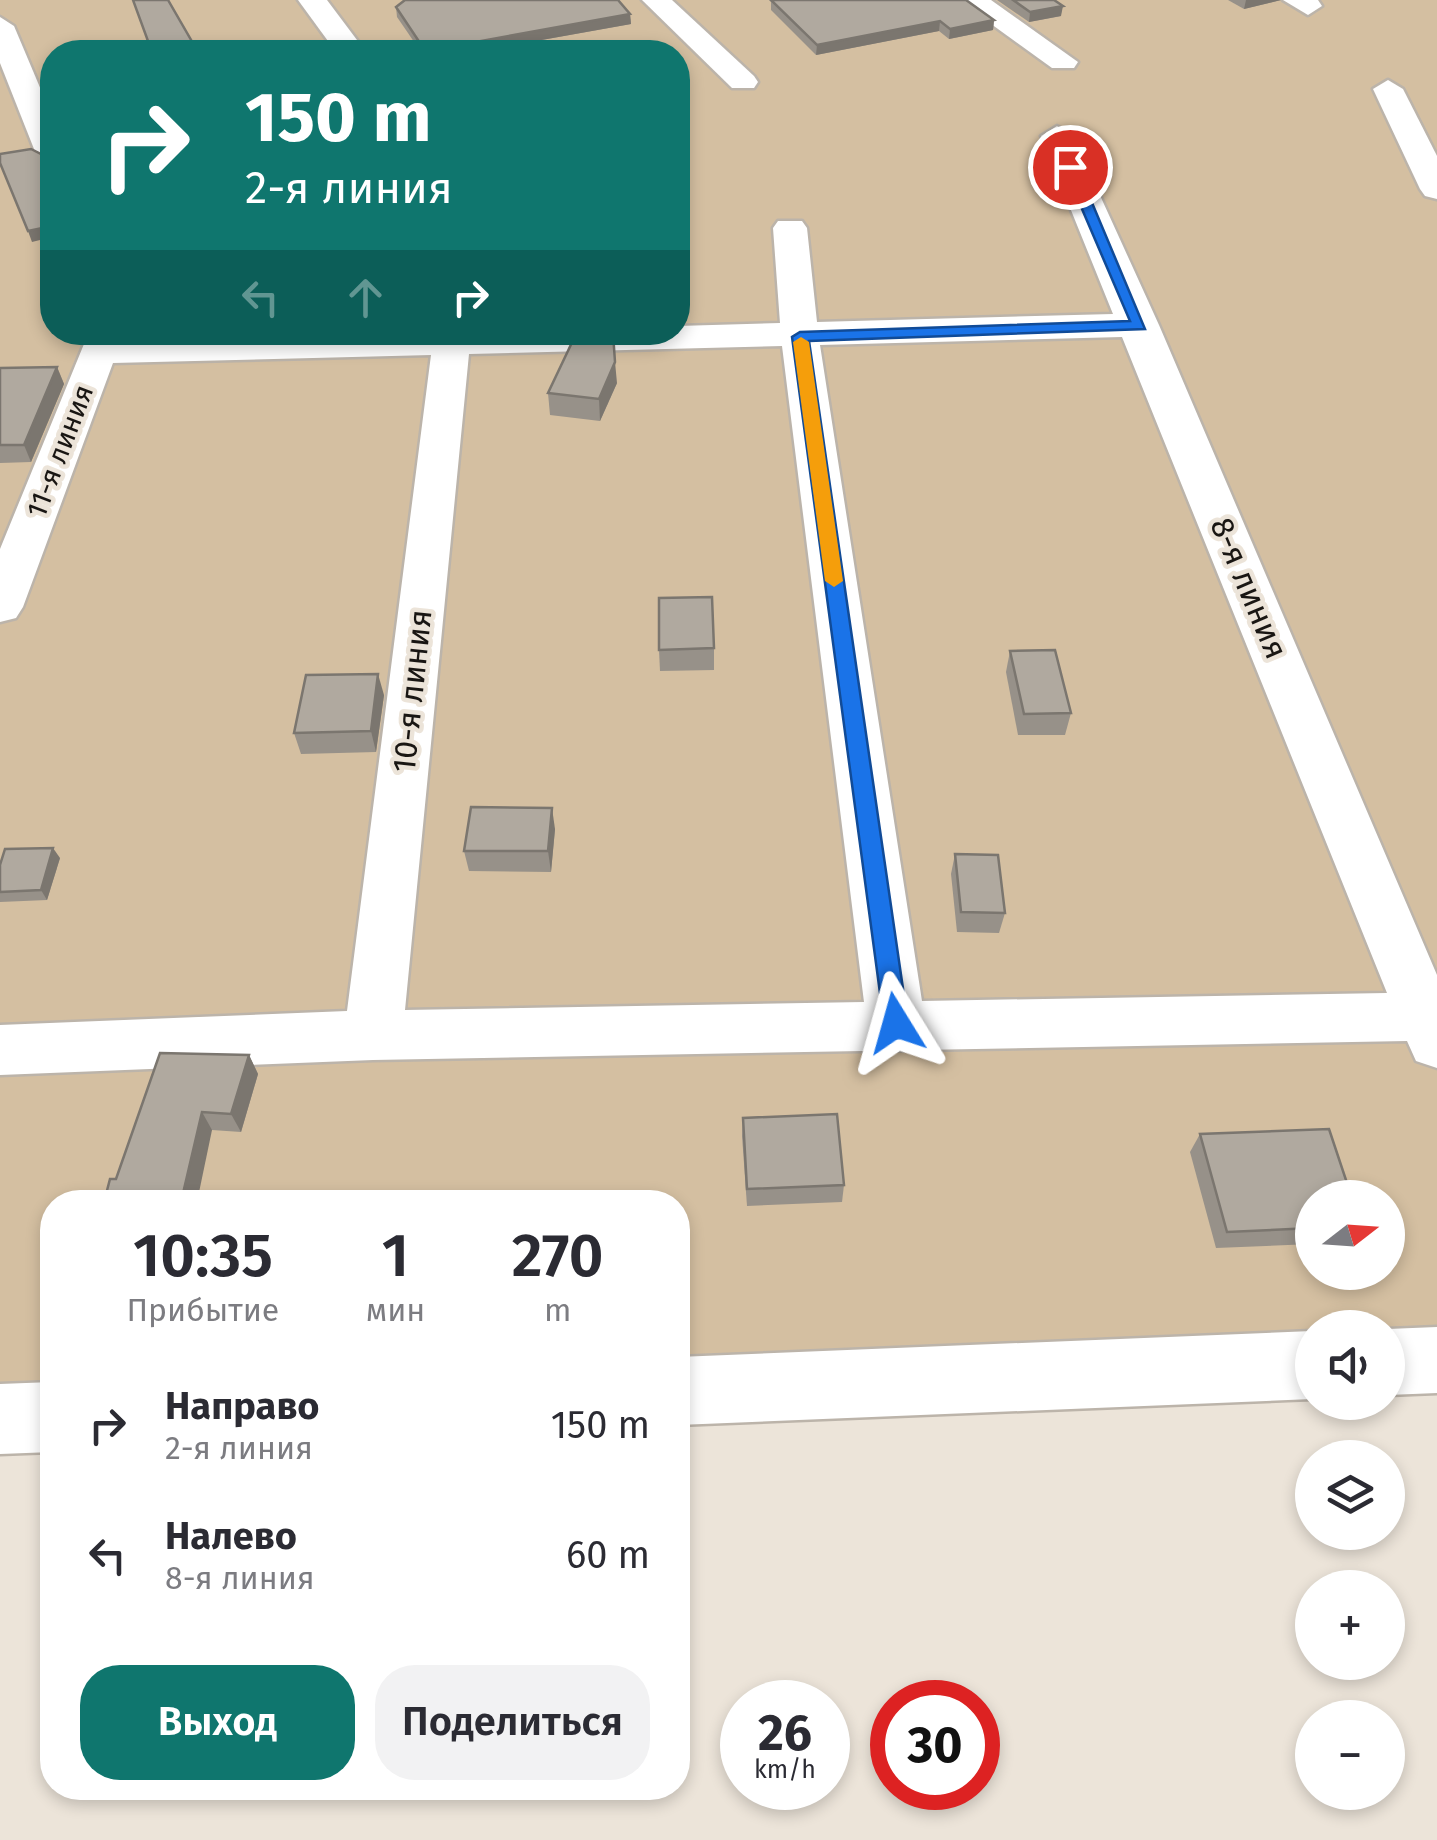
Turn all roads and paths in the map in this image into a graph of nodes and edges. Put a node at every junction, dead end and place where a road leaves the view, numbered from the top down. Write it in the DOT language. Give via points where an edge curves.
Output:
graph roads {
  1 [pos="312,0"];
  2 [pos="656,0"];
  3 [pos="972,0"];
  4 [pos="0,26"];
  5 [pos="341,40"];
  6 [pos="1063,62"];
  7 [pos="743,82"];
  8 [pos="1388,89"];
  9 [pos="40,124"];
  10 [pos="1056,136"];
  11 [pos="1437,190"];
  12 [pos="790,228"];
  13 [pos="1140,325"];
  14 [pos="800,337"];
  15 [pos="690,340"];
  16 [pos="490,345"];
  17 [pos="451,346"];
  18 [pos="0,606"];
  19 [pos="896,1023"];
  20 [pos="1434,1025"];
  21 [pos="373,1035"];
  22 [pos="0,1050"];
  23 [pos="1437,1360"];
  24 [pos="1405,1361"];
  25 [pos="1295,1366"];
  26 [pos="690,1391"];
  27 [pos="40,1417"];
  28 [pos="0,1419"];
  1 -- 5 [label="street"];
  2 -- 7 [label="street"];
  3 -- 6 [label="street"];
  4 -- 9 [label="street"];
  8 -- 11 [label="street"];
  10 -- 13 [label="street, 8-я линия"];
  12 -- 14 [label="street"];
  13 -- 14 [label="street"];
  13 -- 20 [label="street, 8-я линия"];
  14 -- 15 [label="street"];
  14 -- 19 [label="street"];
  16 -- 17 [label="street"];
  17 -- 18 [label="street, 11-я линия" via="98,352"];
  17 -- 21 [label="street, 10-я линия"];
  19 -- 20 [label="street"];
  19 -- 21 [label="street"];
  21 -- 22 [label="street"];
  23 -- 24 [label="street"];
  25 -- 26 [label="street"];
  27 -- 28 [label="street"];
}
